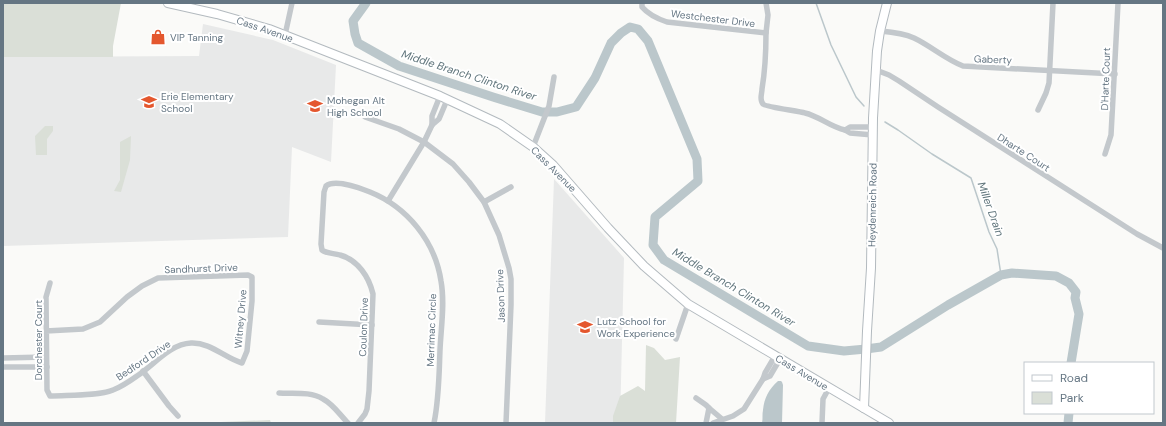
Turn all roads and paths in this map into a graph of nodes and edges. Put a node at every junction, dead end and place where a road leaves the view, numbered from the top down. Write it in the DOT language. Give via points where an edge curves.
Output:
graph roads {
  1 [pos="168,3"];
  2 [pos="292,3"];
  3 [pos="642,3"];
  4 [pos="766,3"];
  5 [pos="887,3"];
  6 [pos="1053,3"];
  7 [pos="1118,3"];
  8 [pos="880,31"];
  9 [pos="766,33"];
  10 [pos="285,35"];
  11 [pos="876,70"];
  12 [pos="1050,71"];
  13 [pos="1114,74"];
  14 [pos="554,77"];
  15 [pos="444,98"];
  16 [pos="1038,110"];
  17 [pos="365,117"];
  18 [pos="859,127"];
  19 [pos="845,130"];
  20 [pos="873,131"];
  21 [pos="859,134"];
  22 [pos="424,142"];
  23 [pos="533,147"];
  24 [pos="1105,154"];
  25 [pos="326,186"];
  26 [pos="511,187"];
  27 [pos="388,201"];
  28 [pos="484,202"];
  29 [pos="1163,248"];
  30 [pos="252,277"];
  31 [pos="50,283"];
  32 [pos="688,304"];
  33 [pos="319,322"];
  34 [pos="372,325"];
  35 [pos="46,331"];
  36 [pos="676,339"];
  37 [pos="46,357"];
  38 [pos="777,357"];
  39 [pos="3,358"];
  40 [pos="242,363"];
  41 [pos="3,367"];
  42 [pos="47,367"];
  43 [pos="143,371"];
  44 [pos="829,388"];
  45 [pos="279,393"];
  46 [pos="50,396"];
  47 [pos="696,398"];
  48 [pos="708,408"];
  49 [pos="864,408"];
  50 [pos="178,416"];
  51 [pos="726,420"];
  52 [pos="348,423"];
  53 [pos="358,423"];
  54 [pos="434,423"];
  55 [pos="506,423"];
  56 [pos="706,423"];
  57 [pos="712,423"];
  58 [pos="822,423"];
  59 [pos="889,423"];
  1 -- 10 [label="main road, Cass Avenue" via="236,19"];
  2 -- 10 [label="street"];
  3 -- 9 [label="street, Westchester Drive" via="645,10 667,22"];
  4 -- 9 [label="street, Westchester Drive"];
  5 -- 8 [label="main road, Heydenreich Road"];
  6 -- 12 [label="street"];
  7 -- 13 [label="street, D'Harte Court"];
  8 -- 11 [label="main road, Heydenreich Road"];
  8 -- 12 [label="street, Gaberty" via="912,37 950,61 963,66"];
  9 -- 19 [label="street, Westchester Drive" via="761,102 766,106 809,114"];
  10 -- 15 [label="main road, Cass Avenue"];
  11 -- 20 [label="main road, Heydenreich Road"];
  11 -- 29 [label="street, Dharte Court" via="899,81 1137,234"];
  12 -- 13 [label="street, Gaberty"];
  12 -- 16 [label="street" via="1048,90"];
  13 -- 24 [label="street, D'Harte Court" via="1111,135"];
  14 -- 23 [label="street" via="549,106"];
  15 -- 22 [label="street" via="432,116 432,126"];
  15 -- 23 [label="main road, Cass Avenue" via="500,124"];
  17 -- 22 [label="street, Jason Drive" via="399,129"];
  18 -- 19 [label="street"];
  18 -- 20 [label="street"];
  18 -- 21 [label="street"];
  19 -- 21 [label="street, Westchester Drive"];
  20 -- 21 [label="street, Westchester Drive"];
  20 -- 49 [label="main road, Heydenreich Road" via="871,268"];
  22 -- 27 [label="street"];
  22 -- 28 [label="street, Jason Drive" via="456,168"];
  23 -- 32 [label="main road, Cass Avenue" via="564,176 644,266"];
  25 -- 27 [label="street, Merrimac Circle" via="343,184 370,192"];
  25 -- 34 [label="street, Coulon Drive" via="322,250 348,258 366,275 373,294"];
  26 -- 28 [label="street"];
  27 -- 54 [label="street, Merrimac Circle" via="411,220 422,234 441,279 438,402"];
  28 -- 55 [label="street, Jason Drive" via="499,235 510,273"];
  30 -- 35 [label="street, Sandhurst Drive" via="248,275 158,278 127,297 100,322 83,329"];
  30 -- 40 [label="street, Witney Drive" via="248,351"];
  31 -- 35 [label="street, Dorchester Court" via="46,297"];
  32 -- 36 [label="street"];
  32 -- 38 [label="main road, Cass Avenue"];
  33 -- 34 [label="street"];
  34 -- 53 [label="street, Coulon Drive" via="368,402 365,414"];
  35 -- 37 [label="street, Dorchester Court"];
  37 -- 39 [label="street"];
  37 -- 42 [label="street, Dorchester Court"];
  38 -- 44 [label="main road, Cass Avenue"];
  38 -- 51 [label="street" via="744,409"];
  40 -- 43 [label="street, Bedford Drive" via="210,347 192,343 173,349"];
  41 -- 42 [label="street"];
  42 -- 46 [label="street, Dorchester Court" via="47,390"];
  43 -- 46 [label="street, Bedford Drive" via="122,386 103,393"];
  43 -- 50 [label="street"];
  44 -- 49 [label="main road, Cass Avenue"];
  44 -- 58 [label="street" via="823,399"];
  45 -- 52 [label="street" via="319,396"];
  47 -- 48 [label="street"];
  48 -- 51 [label="street"];
  48 -- 56 [label="street"];
  49 -- 59 [label="main road, Cass Avenue"];
  51 -- 57 [label="street"];
}
